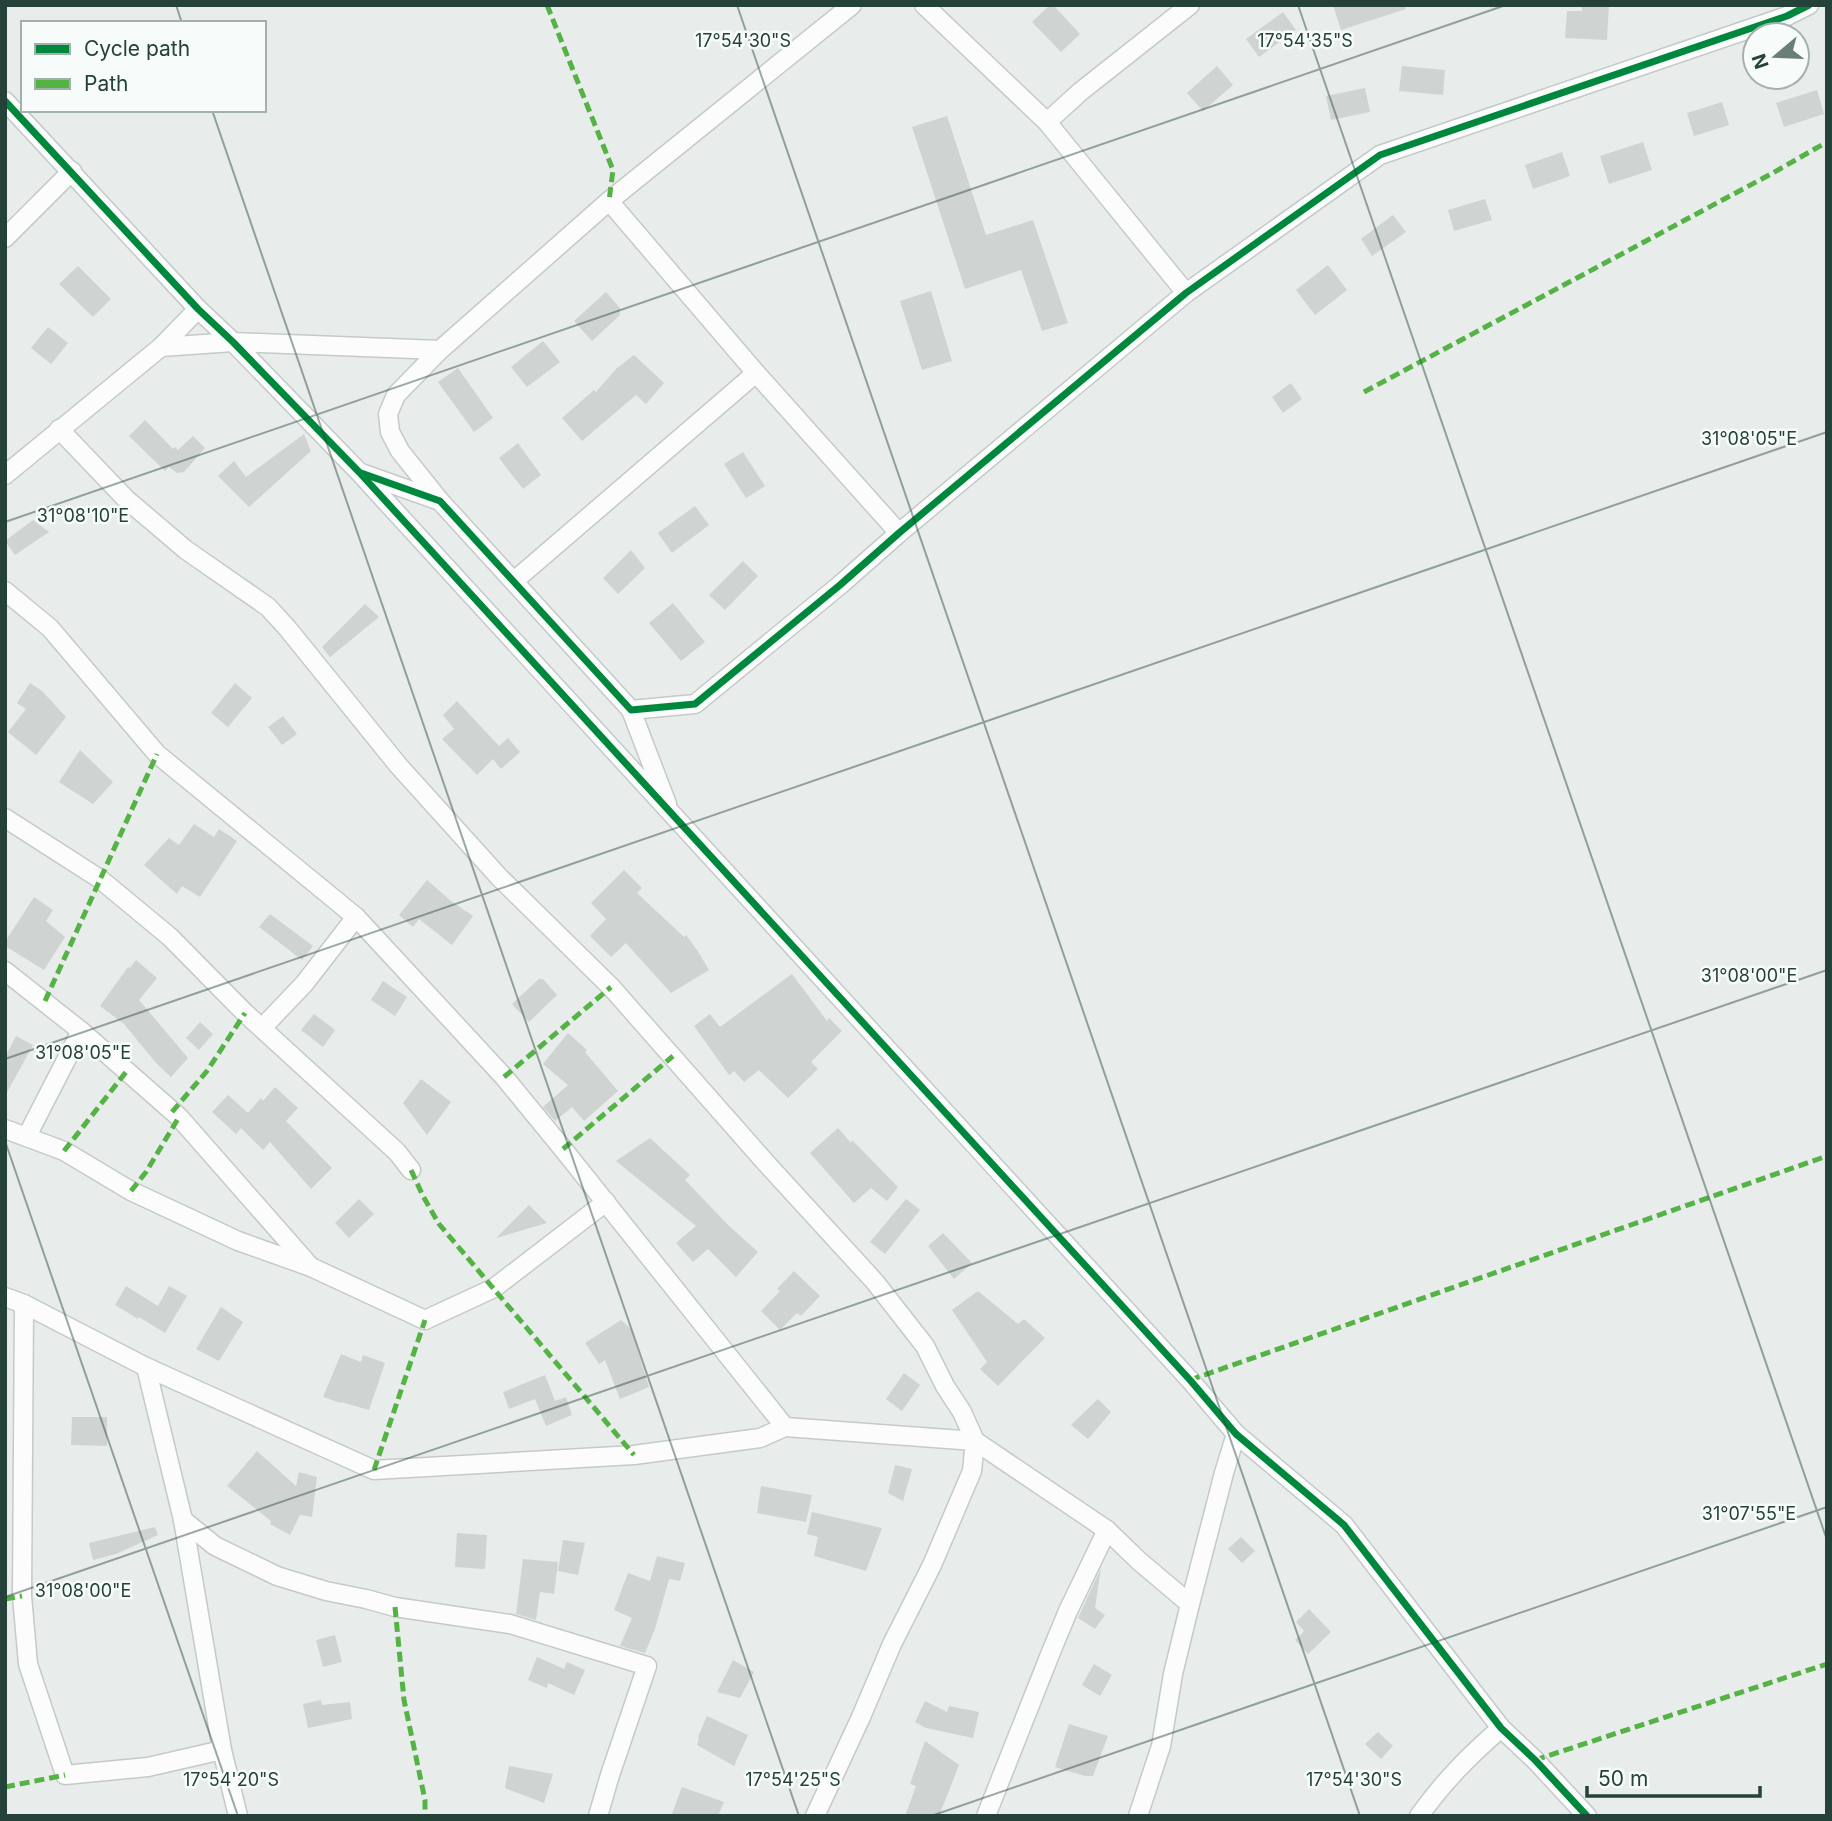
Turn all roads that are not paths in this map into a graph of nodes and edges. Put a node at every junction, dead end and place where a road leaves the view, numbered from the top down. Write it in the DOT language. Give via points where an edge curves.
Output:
graph roads {
  1 [pos="852,5"];
  2 [pos="924,5"];
  3 [pos="1190,5"];
  4 [pos="1809,5"];
  5 [pos="5,101"];
  6 [pos="1047,122"];
  7 [pos="72,171"];
  8 [pos="609,201"];
  9 [pos="5,239"];
  10 [pos="1186,293"];
  11 [pos="198,309"];
  12 [pos="233,342"];
  13 [pos="161,347"];
  14 [pos="440,350"];
  15 [pos="756,373"];
  16 [pos="60,429"];
  17 [pos="359,472"];
  18 [pos="5,475"];
  19 [pos="440,501"];
  20 [pos="899,533"];
  21 [pos="514,581"];
  22 [pos="5,591"];
  23 [pos="631,710"];
  24 [pos="671,813"];
  25 [pos="5,818"];
  26 [pos="356,917"];
  27 [pos="5,971"];
  28 [pos="262,1028"];
  29 [pos="81,1031"];
  30 [pos="5,1129"];
  31 [pos="27,1136"];
  32 [pos="411,1170"];
  33 [pos="606,1202"];
  34 [pos="311,1267"];
  35 [pos="5,1297"];
  36 [pos="24,1304"];
  37 [pos="146,1367"];
  38 [pos="785,1427"];
  39 [pos="1236,1434"];
  40 [pos="975,1441"];
  41 [pos="183,1520"];
  42 [pos="1107,1530"];
  43 [pos="1189,1604"];
  44 [pos="1501,1728"];
  45 [pos="222,1750"];
  46 [pos="238,1816"];
  47 [pos="598,1816"];
  48 [pos="815,1816"];
  49 [pos="986,1816"];
  50 [pos="1138,1816"];
  51 [pos="1419,1816"];
  52 [pos="1587,1816"];
  1 -- 8 [label="street"];
  2 -- 6 [label="street"];
  3 -- 6 [label="street"];
  4 -- 10 [label="street" via="1380,155"];
  5 -- 7 [label="street"];
  6 -- 10 [label="street"];
  7 -- 9 [label="street"];
  7 -- 11 [label="street"];
  8 -- 14 [label="street"];
  8 -- 15 [label="street"];
  10 -- 20 [label="street"];
  11 -- 12 [label="street"];
  11 -- 13 [label="street"];
  12 -- 13 [label="street"];
  12 -- 14 [label="street"];
  12 -- 17 [label="street"];
  13 -- 16 [label="street"];
  14 -- 19 [label="street" via="396,396 388,414 390,432 400,451"];
  15 -- 20 [label="street"];
  15 -- 21 [label="street"];
  16 -- 18 [label="street"];
  16 -- 40 [label="street" via="126,499 186,550 268,607 288,628 407,775 499,877 611,987 875,1282 925,1346"];
  17 -- 19 [label="street"];
  17 -- 24 [label="street"];
  19 -- 21 [label="street"];
  20 -- 23 [label="street" via="695,704"];
  21 -- 23 [label="street"];
  22 -- 26 [label="street" via="50,628 157,754"];
  23 -- 24 [label="street"];
  24 -- 39 [label="street"];
  25 -- 28 [label="street" via="100,879 170,936"];
  26 -- 28 [label="street" via="304,984"];
  26 -- 33 [label="street" via="504,1077"];
  27 -- 29 [label="street"];
  28 -- 32 [label="street"];
  29 -- 31 [label="street"];
  29 -- 34 [label="street" via="179,1117"];
  30 -- 31 [label="street"];
  31 -- 34 [label="street" via="238,1241"];
  33 -- 34 [label="street" via="494,1288 425,1320"];
  33 -- 38 [label="street"];
  35 -- 36 [label="street"];
  36 -- 37 [label="street"];
  36 -- 45 [label="street" via="22,1597 28,1664 65,1775 148,1767"];
  37 -- 38 [label="street" via="374,1469 634,1455 760,1438"];
  37 -- 41 [label="street"];
  38 -- 40 [label="street"];
  39 -- 43 [label="street"];
  39 -- 44 [label="street" via="1344,1525"];
  40 -- 42 [label="street"];
  40 -- 48 [label="street" via="972,1471 953,1520"];
  41 -- 45 [label="street"];
  41 -- 47 [label="street" via="215,1546 277,1576 395,1607 510,1624 647,1666"];
  42 -- 43 [label="street"];
  42 -- 49 [label="street" via="1051,1652"];
  43 -- 50 [label="street" via="1161,1746"];
  44 -- 51 [label="street" via="1439,1788"];
  44 -- 52 [label="street"];
  45 -- 46 [label="street"];
}
